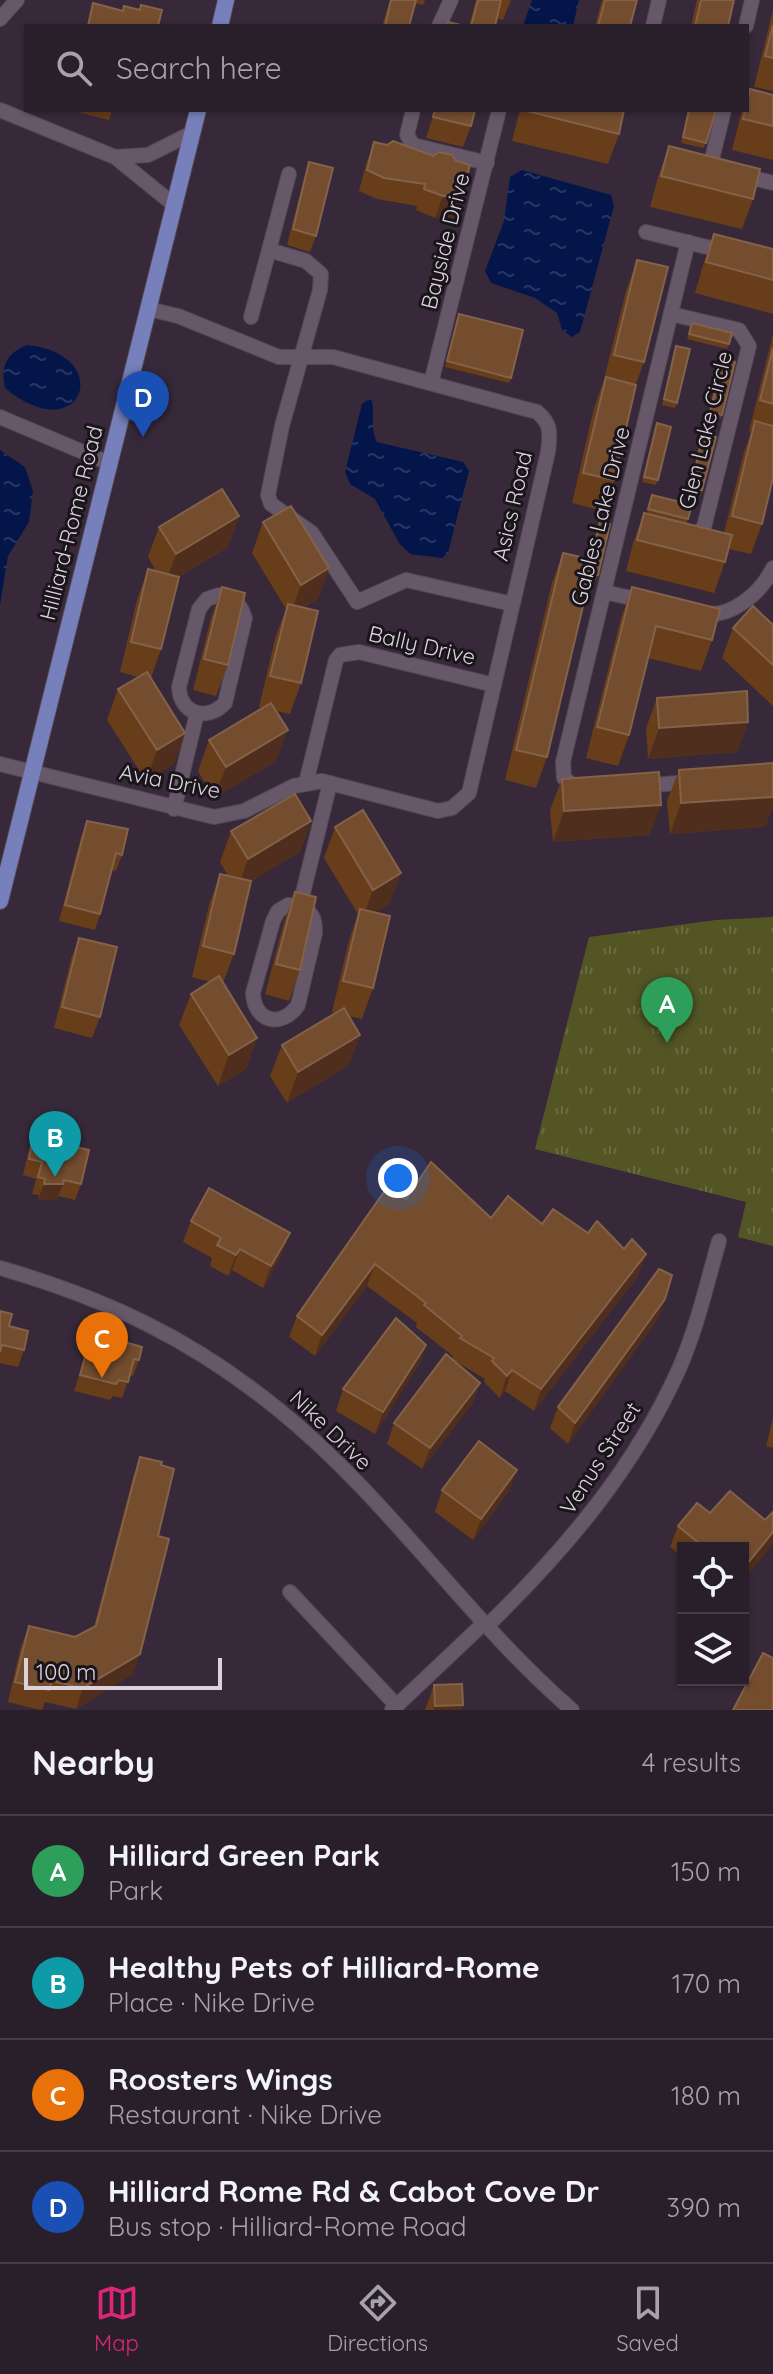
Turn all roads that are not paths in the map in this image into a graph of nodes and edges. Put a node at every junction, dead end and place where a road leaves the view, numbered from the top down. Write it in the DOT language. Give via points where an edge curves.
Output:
graph roads {
  1 [pos="17,0"];
  2 [pos="226,0"];
  3 [pos="451,0"];
  4 [pos="659,0"];
  5 [pos="752,0"];
  6 [pos="0,19"];
  7 [pos="220,24"];
  8 [pos="440,24"];
  9 [pos="653,24"];
  10 [pos="746,24"];
  11 [pos="0,110"];
  12 [pos="197,112"];
  13 [pos="413,112"];
  14 [pos="499,112"];
  15 [pos="724,112"];
  16 [pos="192,133"];
  17 [pos="115,157"];
  18 [pos="487,163"];
  19 [pos="691,163"];
  20 [pos="710,167"];
  21 [pos="289,174"];
  22 [pos="773,183"];
  23 [pos="173,204"];
  24 [pos="646,232"];
  25 [pos="688,242"];
  26 [pos="269,250"];
  27 [pos="744,256"];
  28 [pos="148,309"];
  29 [pos="671,314"];
  30 [pos="251,317"];
  31 [pos="302,359"];
  32 [pos="431,383"];
  33 [pos="0,417"];
  34 [pos="109,463"];
  35 [pos="622,520"];
  36 [pos="641,525"];
  37 [pos="678,533"];
  38 [pos="773,568"];
  39 [pos="604,592"];
  40 [pos="745,601"];
  41 [pos="512,604"];
  42 [pos="658,604"];
  43 [pos="686,610"];
  44 [pos="758,614"];
  45 [pos="494,685"];
  46 [pos="197,713"];
  47 [pos="0,764"];
  48 [pos="32,771"];
  49 [pos="700,782"];
  50 [pos="306,783"];
  51 [pos="330,783"];
  52 [pos="628,787"];
  53 [pos="590,790"];
  54 [pos="174,809"];
  55 [pos="0,901"];
  56 [pos="300,905"];
  57 [pos="719,1241"];
  58 [pos="0,1268"];
  59 [pos="290,1592"];
  60 [pos="486,1624"];
  61 [pos="394,1708"];
  62 [pos="569,1709"];
  1 -- 6 [label="street"];
  2 -- 7 [label="main road"];
  3 -- 8 [label="street"];
  4 -- 9 [label="street"];
  5 -- 10 [label="street"];
  11 -- 17 [label="street"];
  12 -- 16 [label="main road, Hilliard-Rome Road"];
  13 -- 18 [label="street" via="407,135 413,145"];
  14 -- 18 [label="street, Bayside Drive"];
  15 -- 20 [label="street"];
  16 -- 17 [label="street" via="148,155"];
  16 -- 23 [label="main road, Hilliard-Rome Road"];
  17 -- 23 [label="street"];
  18 -- 32 [label="street, Bayside Drive"];
  19 -- 20 [label="street"];
  20 -- 22 [label="street"];
  21 -- 26 [label="street"];
  23 -- 28 [label="main road, Hilliard-Rome Road"];
  24 -- 25 [label="street"];
  25 -- 27 [label="street"];
  25 -- 29 [label="street, Gables Lake Drive"];
  26 -- 30 [label="street"];
  26 -- 31 [label="street" via="306,261 321,274"];
  28 -- 31 [label="street, Asics Road" via="279,357"];
  28 -- 34 [label="main road, Hilliard-Rome Road"];
  29 -- 35 [label="street, Gables Lake Drive"];
  29 -- 37 [label="street, Glen Lake Circle" via="739,330 749,346 704,527 696,535"];
  31 -- 32 [label="street, Asics Road" via="333,357"];
  31 -- 41 [label="street" via="269,486 271,504 312,533 357,602 406,580"];
  32 -- 41 [label="street, Asics Road" via="537,412 547,420 548,452"];
  33 -- 34 [label="street"];
  34 -- 48 [label="main road, Hilliard-Rome Road"];
  35 -- 36 [label="street"];
  35 -- 39 [label="street, Gables Lake Drive"];
  38 -- 40 [label="street"];
  39 -- 42 [label="street"];
  39 -- 53 [label="street, Gables Lake Drive" via="563,762 564,778"];
  40 -- 43 [label="street" via="710,615"];
  40 -- 44 [label="street"];
  41 -- 45 [label="street, Asics Road"];
  45 -- 50 [label="street, Bally Drive" via="359,652 340,655"];
  45 -- 51 [label="street, Asics Road" via="469,793 452,808 438,811"];
  46 -- 46 [label="street" via="179,699 179,687 199,609 207,599 232,598 245,618 225,703 208,714"];
  46 -- 54 [label="street"];
  47 -- 48 [label="street, Avia Drive"];
  48 -- 54 [label="street, Avia Drive"];
  48 -- 55 [label="main road, Hilliard-Rome Road"];
  49 -- 52 [label="street"];
  50 -- 51 [label="street, Asics Road"];
  50 -- 54 [label="street, Avia Drive" via="244,811 214,817"];
  51 -- 56 [label="street"];
  56 -- 56 [label="street" via="316,921 298,1005 291,1015 270,1020 259,1015 253,993 278,911"];
  57 -- 60 [label="street, Venus Street" via="680,1367 641,1443 584,1525"];
  58 -- 60 [label="street, Nike Drive" via="108,1303 225,1369 313,1440"];
  59 -- 61 [label="street"];
  60 -- 61 [label="street, Venus Street"];
  60 -- 62 [label="street, Nike Drive"];
}
